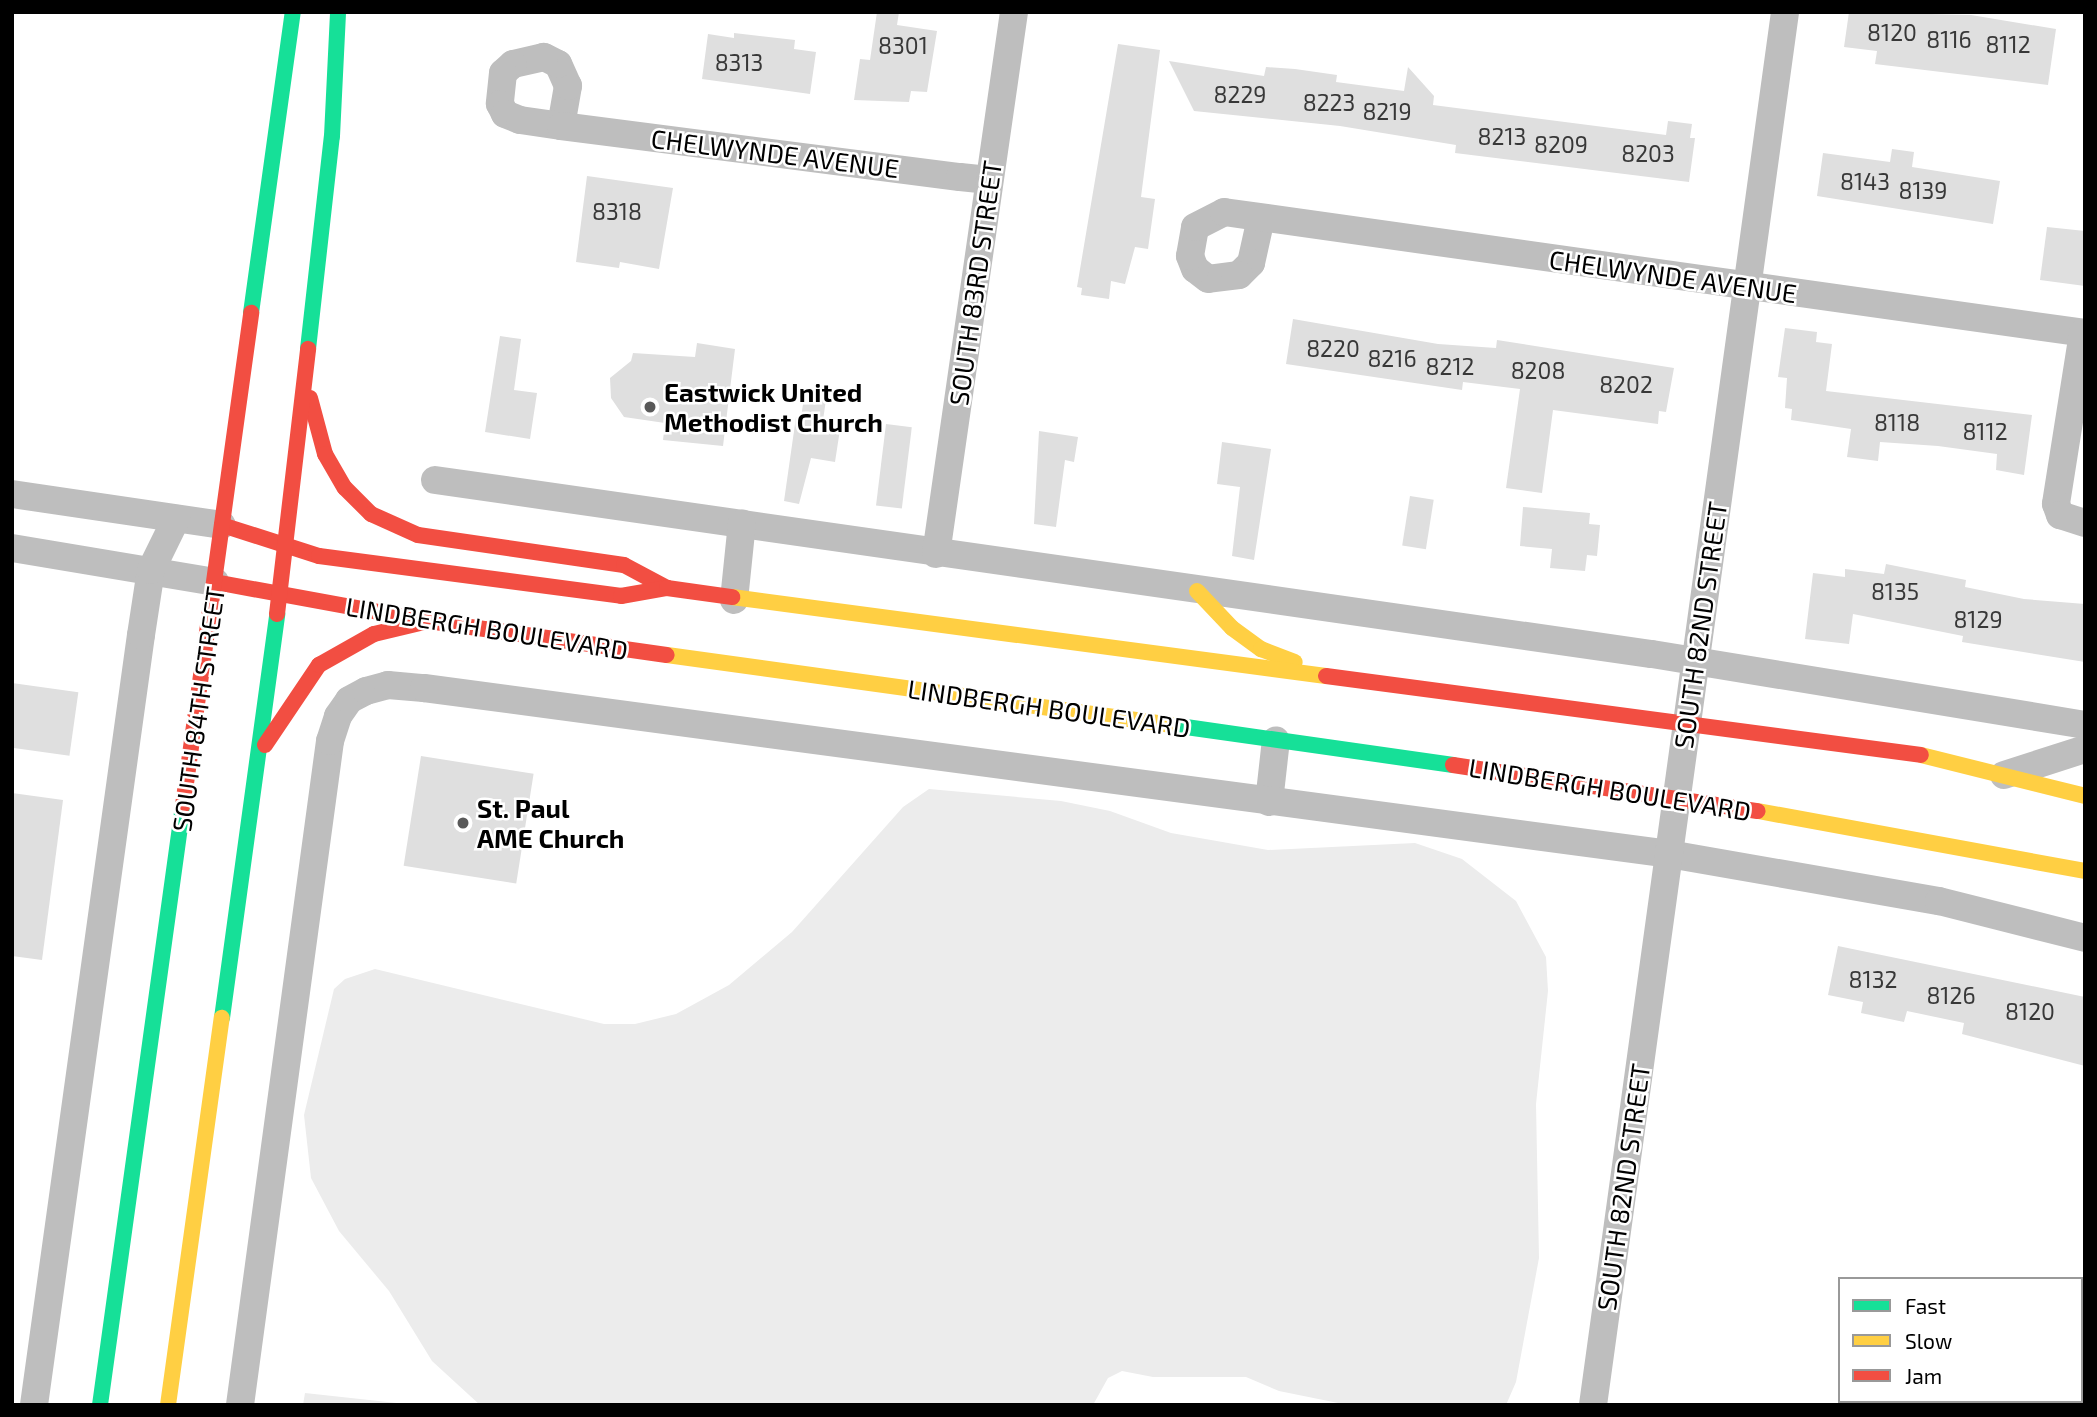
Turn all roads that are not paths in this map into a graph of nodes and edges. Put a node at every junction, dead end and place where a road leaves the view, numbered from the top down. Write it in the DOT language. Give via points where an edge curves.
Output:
graph roads {
  1 [pos="293,12"];
  2 [pos="338,12"];
  3 [pos="1014,12"];
  4 [pos="1785,12"];
  5 [pos="561,125"];
  6 [pos="989,180"];
  7 [pos="1261,218"];
  8 [pos="1748,287"];
  9 [pos="2084,333"];
  10 [pos="305,372"];
  11 [pos="435,480"];
  12 [pos="12,494"];
  13 [pos="176,519"];
  14 [pos="742,523"];
  15 [pos="2085,523"];
  16 [pos="222,525"];
  17 [pos="284,545"];
  18 [pos="12,548"];
  19 [pos="936,554"];
  20 [pos="151,570"];
  21 [pos="215,582"];
  22 [pos="667,588"];
  23 [pos="1197,591"];
  24 [pos="280,595"];
  25 [pos="734,600"];
  26 [pos="428,621"];
  27 [pos="1694,661"];
  28 [pos="1346,681"];
  29 [pos="2085,725"];
  30 [pos="1685,727"];
  31 [pos="1276,740"];
  32 [pos="2085,749"];
  33 [pos="257,758"];
  34 [pos="2002,776"];
  35 [pos="1676,796"];
  36 [pos="2085,796"];
  37 [pos="1269,802"];
  38 [pos="1669,854"];
  39 [pos="2085,871"];
  40 [pos="2085,938"];
  41 [pos="176,1346"];
  42 [pos="34,1405"];
  43 [pos="100,1405"];
  44 [pos="168,1405"];
  45 [pos="182,1405"];
  46 [pos="240,1405"];
  47 [pos="1593,1405"];
  1 -- 16 [label="main road, SOUTH 84TH STREET"];
  2 -- 10 [label="main road" via="332,136"];
  3 -- 6 [label="street, SOUTH 83RD STREET"];
  4 -- 8 [label="street, SOUTH 82ND STREET"];
  5 -- 6 [label="street, CHELWYNDE AVENUE"];
  6 -- 19 [label="street, SOUTH 83RD STREET"];
  7 -- 8 [label="street, CHELWYNDE AVENUE"];
  8 -- 9 [label="street, CHELWYNDE AVENUE"];
  8 -- 27 [label="street, SOUTH 82ND STREET"];
  9 -- 15 [label="street" via="2056,504 2060,515"];
  10 -- 17 [label="main road"];
  10 -- 22 [label="main road" via="325,454 345,488 371,514 418,535 624,565"];
  11 -- 14 [label="street"];
  12 -- 13 [label="street, LINDBERGH BOULEVARD"];
  13 -- 16 [label="street, LINDBERGH BOULEVARD"];
  13 -- 20 [label="street"];
  14 -- 19 [label="street"];
  14 -- 25 [label="street"];
  16 -- 17 [label="main road, LINDBERGH BOULEVARD"];
  16 -- 21 [label="main road, SOUTH 84TH STREET"];
  17 -- 22 [label="main road, LINDBERGH BOULEVARD" via="318,556 621,596"];
  17 -- 24 [label="main road"];
  18 -- 20 [label="street, LINDBERGH BOULEVARD"];
  19 -- 23 [label="street"];
  20 -- 21 [label="street, LINDBERGH BOULEVARD"];
  20 -- 42 [label="street"];
  21 -- 24 [label="main road, LINDBERGH BOULEVARD"];
  21 -- 43 [label="main road, SOUTH 84TH STREET"];
  22 -- 25 [label="main road, LINDBERGH BOULEVARD"];
  23 -- 27 [label="street"];
  23 -- 28 [label="main road" via="1231,628 1261,649"];
  24 -- 26 [label="main road, LINDBERGH BOULEVARD"];
  24 -- 33 [label="main road"];
  25 -- 28 [label="main road, LINDBERGH BOULEVARD"];
  26 -- 31 [label="main road, LINDBERGH BOULEVARD"];
  26 -- 33 [label="main road" via="363,638 319,665 297,691"];
  27 -- 29 [label="street"];
  27 -- 30 [label="street, SOUTH 82ND STREET"];
  28 -- 30 [label="main road, LINDBERGH BOULEVARD"];
  30 -- 34 [label="main road, LINDBERGH BOULEVARD" via="1916,754"];
  30 -- 35 [label="street, SOUTH 82ND STREET"];
  31 -- 35 [label="main road, LINDBERGH BOULEVARD"];
  31 -- 37 [label="street"];
  32 -- 34 [label="street"];
  33 -- 41 [label="main road"];
  34 -- 36 [label="main road, LINDBERGH BOULEVARD"];
  35 -- 38 [label="street, SOUTH 82ND STREET"];
  35 -- 39 [label="main road, LINDBERGH BOULEVARD"];
  37 -- 38 [label="street"];
  37 -- 46 [label="street" via="424,688 388,685 349,700 330,741"];
  38 -- 40 [label="street" via="1939,901"];
  38 -- 47 [label="street, SOUTH 82ND STREET"];
  41 -- 44 [label="main road"];
  41 -- 45 [label="main road"];
}
